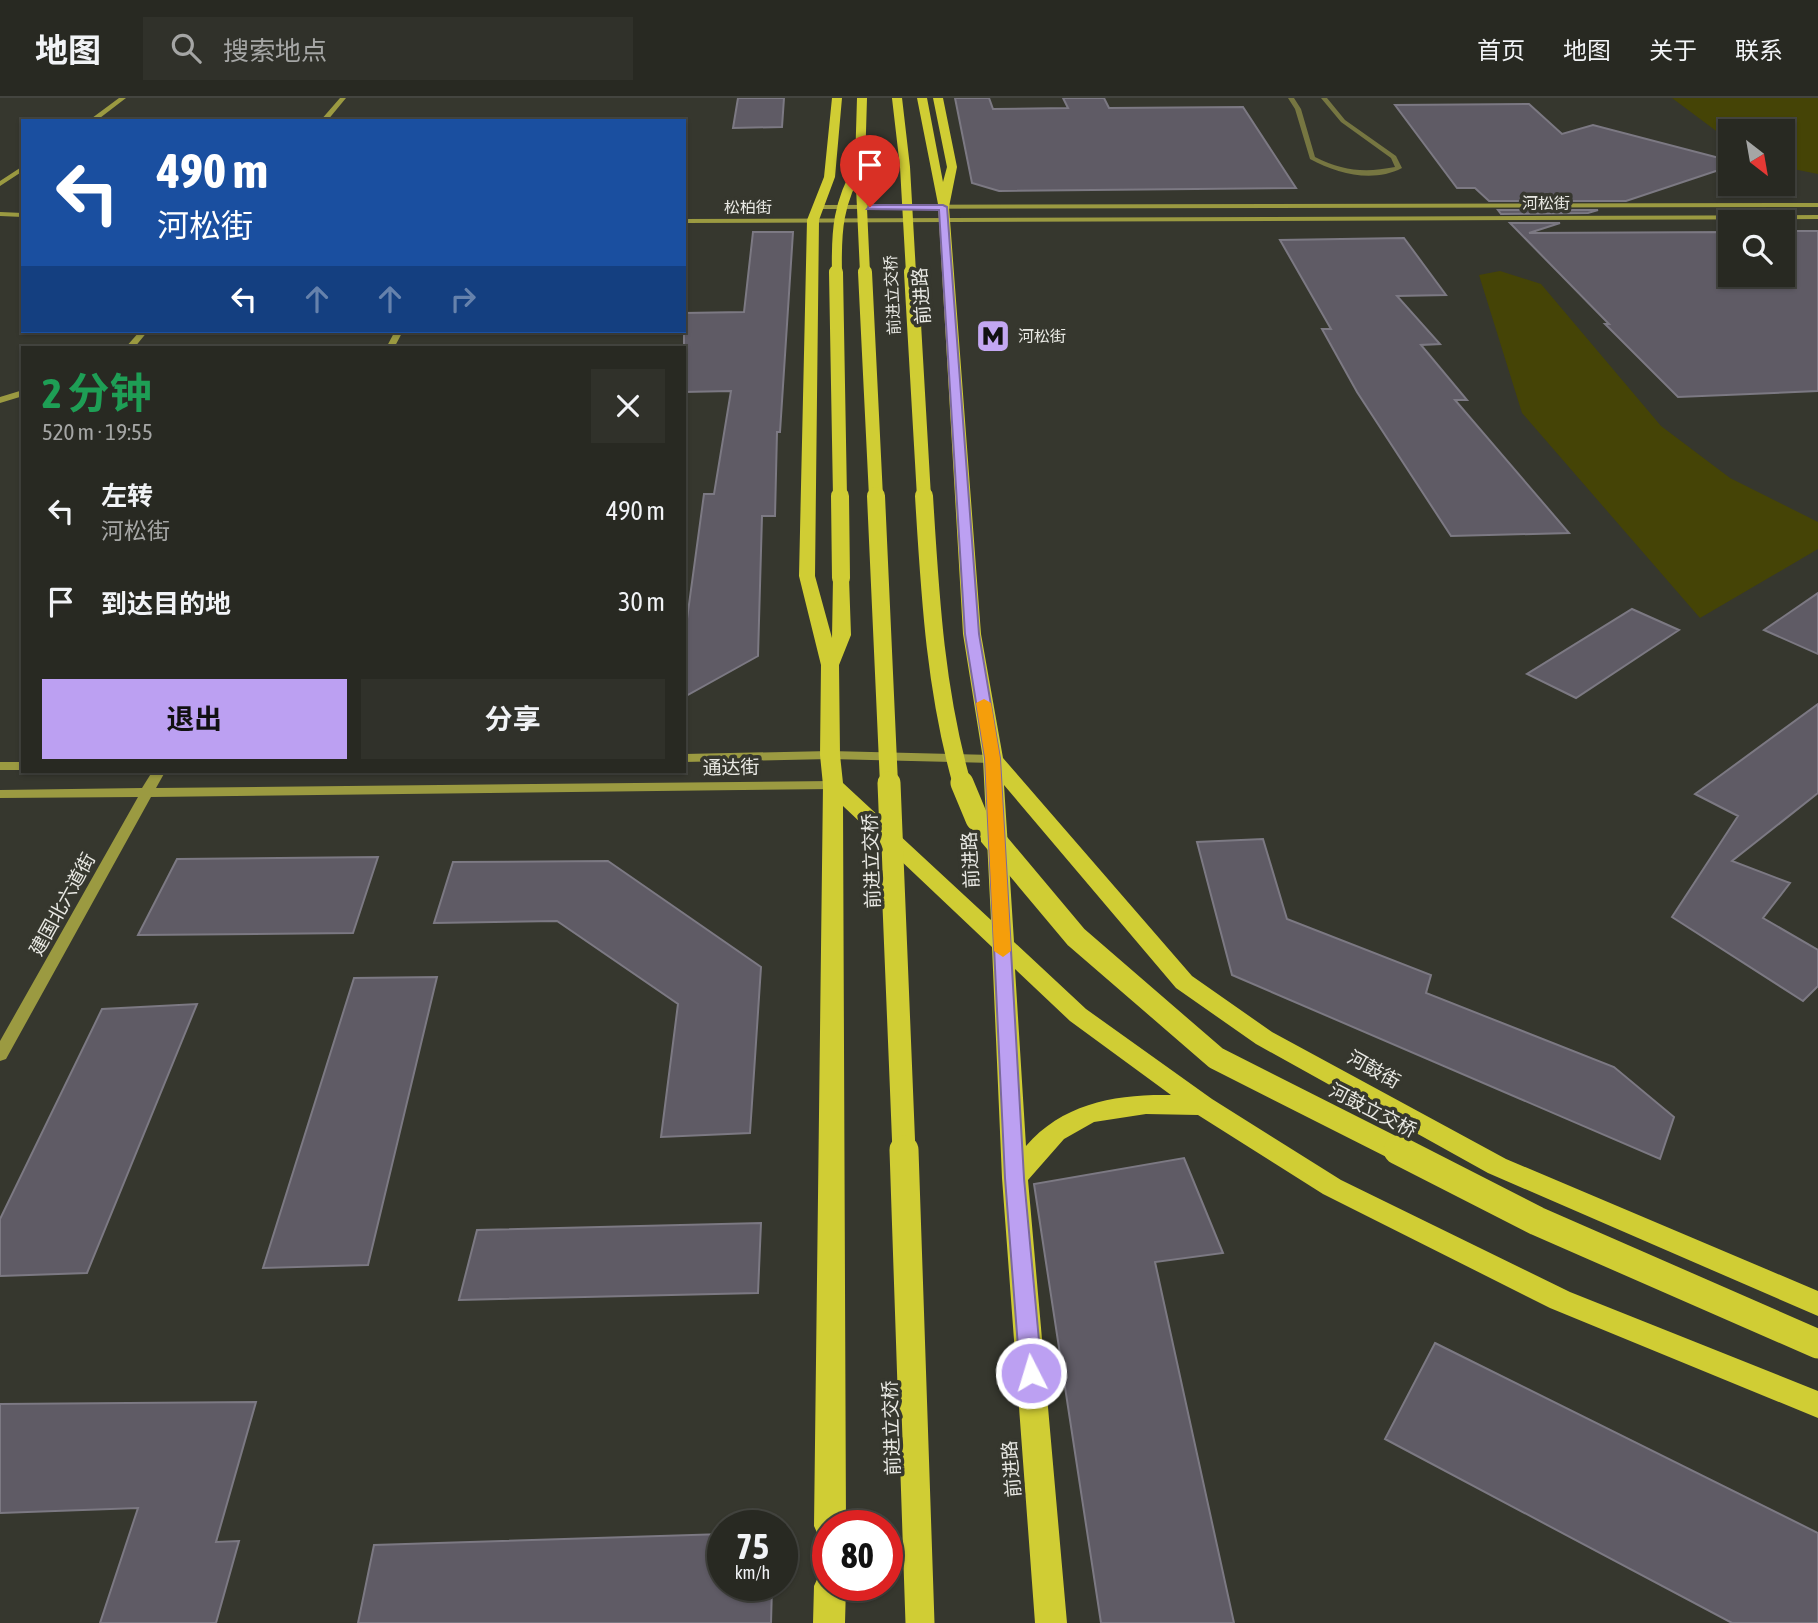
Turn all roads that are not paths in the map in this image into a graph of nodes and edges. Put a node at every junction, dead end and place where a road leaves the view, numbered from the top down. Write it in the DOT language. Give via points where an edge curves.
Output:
graph roads {
  1 [pos="123,98"];
  2 [pos="343,98"];
  3 [pos="837,98"];
  4 [pos="862,98"];
  5 [pos="897,98"];
  6 [pos="922,98"];
  7 [pos="938,98"];
  8 [pos="1291,98"];
  9 [pos="1324,98"];
  10 [pos="94,119"];
  11 [pos="325,119"];
  12 [pos="860,165"];
  13 [pos="21,169"];
  14 [pos="0,184"];
  15 [pos="1818,205"];
  16 [pos="944,213"];
  17 [pos="0,214"];
  18 [pos="817,214"];
  19 [pos="21,215"];
  20 [pos="1818,217"];
  21 [pos="686,221"];
  22 [pos="21,394"];
  23 [pos="0,400"];
  24 [pos="830,665"];
  25 [pos="830,755"];
  26 [pos="686,758"];
  27 [pos="993,758"];
  28 [pos="0,766"];
  29 [pos="21,766"];
  30 [pos="157,773"];
  31 [pos="833,785"];
  32 [pos="146,793"];
  33 [pos="0,794"];
  34 [pos="977,819"];
  35 [pos="1002,945"];
  36 [pos="0,1055"];
  37 [pos="1203,1106"];
  38 [pos="1015,1178"];
  39 [pos="1818,1304"];
  40 [pos="1818,1344"];
  41 [pos="1818,1405"];
  42 [pos="830,1510"];
  43 [pos="830,1601"];
  44 [pos="830,1623"];
  45 [pos="920,1623"];
  46 [pos="1051,1623"];
  1 -- 10 [label="main road"];
  2 -- 11 [label="main road"];
  3 -- 18 [label="highway" via="831,167"];
  4 -- 12 [label="highway, 前进立交桥, bridge"];
  5 -- 34 [label="highway, 前进立交桥, bridge" via="932,634 950,740"];
  6 -- 16 [label="highway"];
  7 -- 16 [label="highway, 前进路" via="952,167"];
  8 -- 9 [label="street" via="1312,158 1332,169 1366,175 1399,168 1394,157 1343,121"];
  12 -- 24 [label="highway, bridge" via="844,192 836,239 842,635"];
  12 -- 45 [label="highway, 前进立交桥, bridge" via="895,912"];
  13 -- 14 [label="main road"];
  15 -- 16 [label="main road, 河松街"];
  16 -- 18 [label="main road, 河松街"];
  16 -- 18 [label="main road, 河松街"];
  16 -- 20 [label="main road, 河松街"];
  16 -- 27 [label="highway, 前进路" via="972,634"];
  17 -- 19 [label="main road"];
  18 -- 21 [label="main road, 松柏街"];
  18 -- 24 [label="highway" via="807,576"];
  22 -- 23 [label="main road"];
  24 -- 25 [label="highway"];
  25 -- 26 [label="main road, 通达街"];
  25 -- 27 [label="main road, 通达街"];
  25 -- 31 [label="highway"];
  27 -- 35 [label="highway, 前进路"];
  27 -- 39 [label="highway, 河鼓街" via="1184,982 1264,1038 1497,1167"];
  28 -- 29 [label="main road"];
  30 -- 32 [label="main road, 建国北六道街"];
  31 -- 32 [label="main road, 通达街"];
  31 -- 35 [label="highway"];
  31 -- 42 [label="highway"];
  32 -- 33 [label="main road, 通达街"];
  32 -- 36 [label="main road, 建国北六道街"];
  34 -- 40 [label="highway, 河鼓立交桥, bridge" via="1076,937 1216,1058 1536,1221"];
  35 -- 37 [label="highway" via="1078,1016"];
  35 -- 38 [label="highway, 前进路"];
  37 -- 38 [label="highway" via="1159,1104 1080,1116 1054,1133"];
  37 -- 41 [label="highway" via="1332,1187 1560,1300"];
  38 -- 46 [label="highway, 前进路"];
  43 -- 44 [label="highway"];
}
